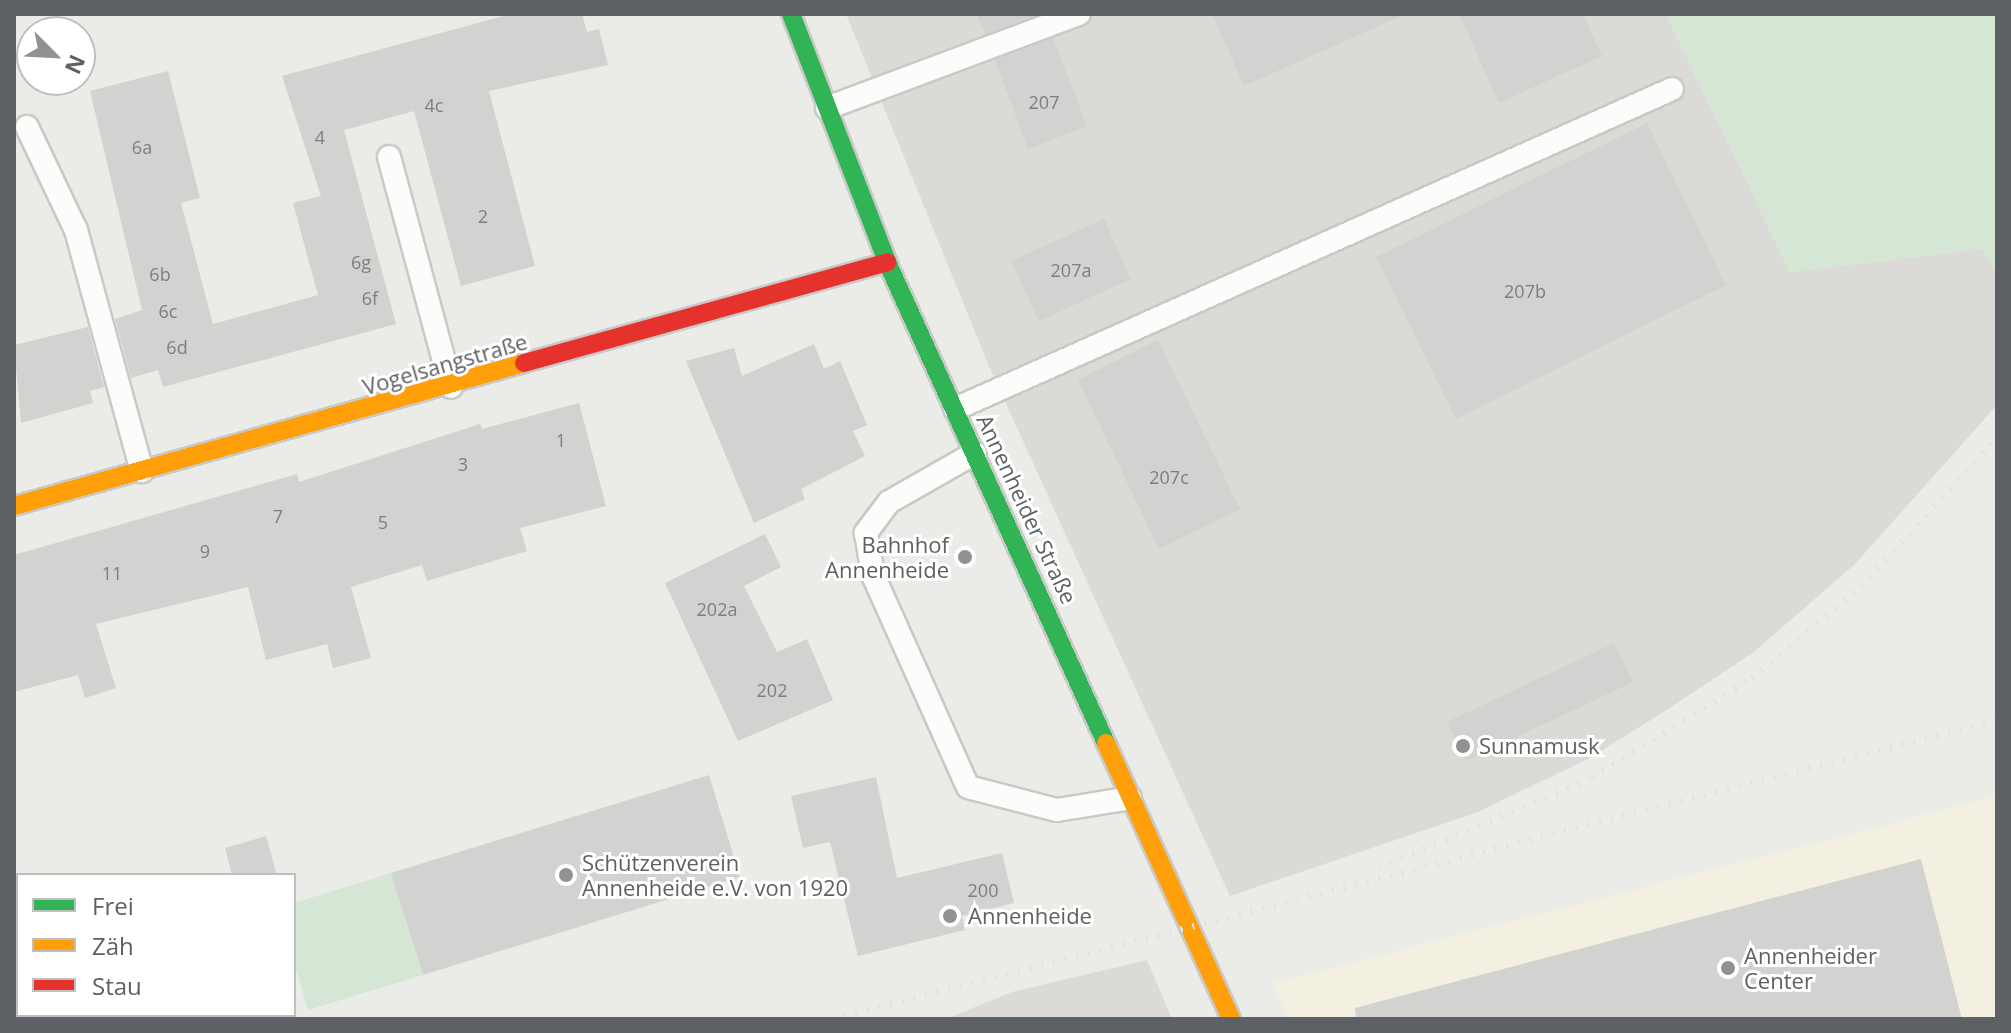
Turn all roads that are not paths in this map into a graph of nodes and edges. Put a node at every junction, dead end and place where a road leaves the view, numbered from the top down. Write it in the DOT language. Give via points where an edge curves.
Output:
graph roads {
  1 [pos="791,14"];
  2 [pos="1079,14"];
  3 [pos="1672,89"];
  4 [pos="827,108"];
  5 [pos="27,127"];
  6 [pos="389,157"];
  7 [pos="887,262"];
  8 [pos="451,387"];
  9 [pos="955,409"];
  10 [pos="975,453"];
  11 [pos="142,471"];
  12 [pos="14,506"];
  13 [pos="1130,798"];
  14 [pos="1230,1019"];
  1 -- 4 [label="street, Annenheider Straße"];
  2 -- 4 [label="lane"];
  3 -- 9 [label="lane"];
  4 -- 7 [label="street, Annenheider Straße"];
  5 -- 11 [label="lane" via="76,230"];
  6 -- 8 [label="lane"];
  7 -- 8 [label="street, Vogelsangstraße"];
  7 -- 9 [label="street, Annenheider Straße"];
  8 -- 11 [label="street, Vogelsangstraße"];
  9 -- 10 [label="street, Annenheider Straße"];
  10 -- 13 [label="street, Annenheider Straße"];
  10 -- 13 [label="lane" via="889,502 866,533 879,589 968,787 1057,810"];
  11 -- 12 [label="street, Vogelsangstraße"];
  13 -- 14 [label="street, Annenheider Straße"];
}
